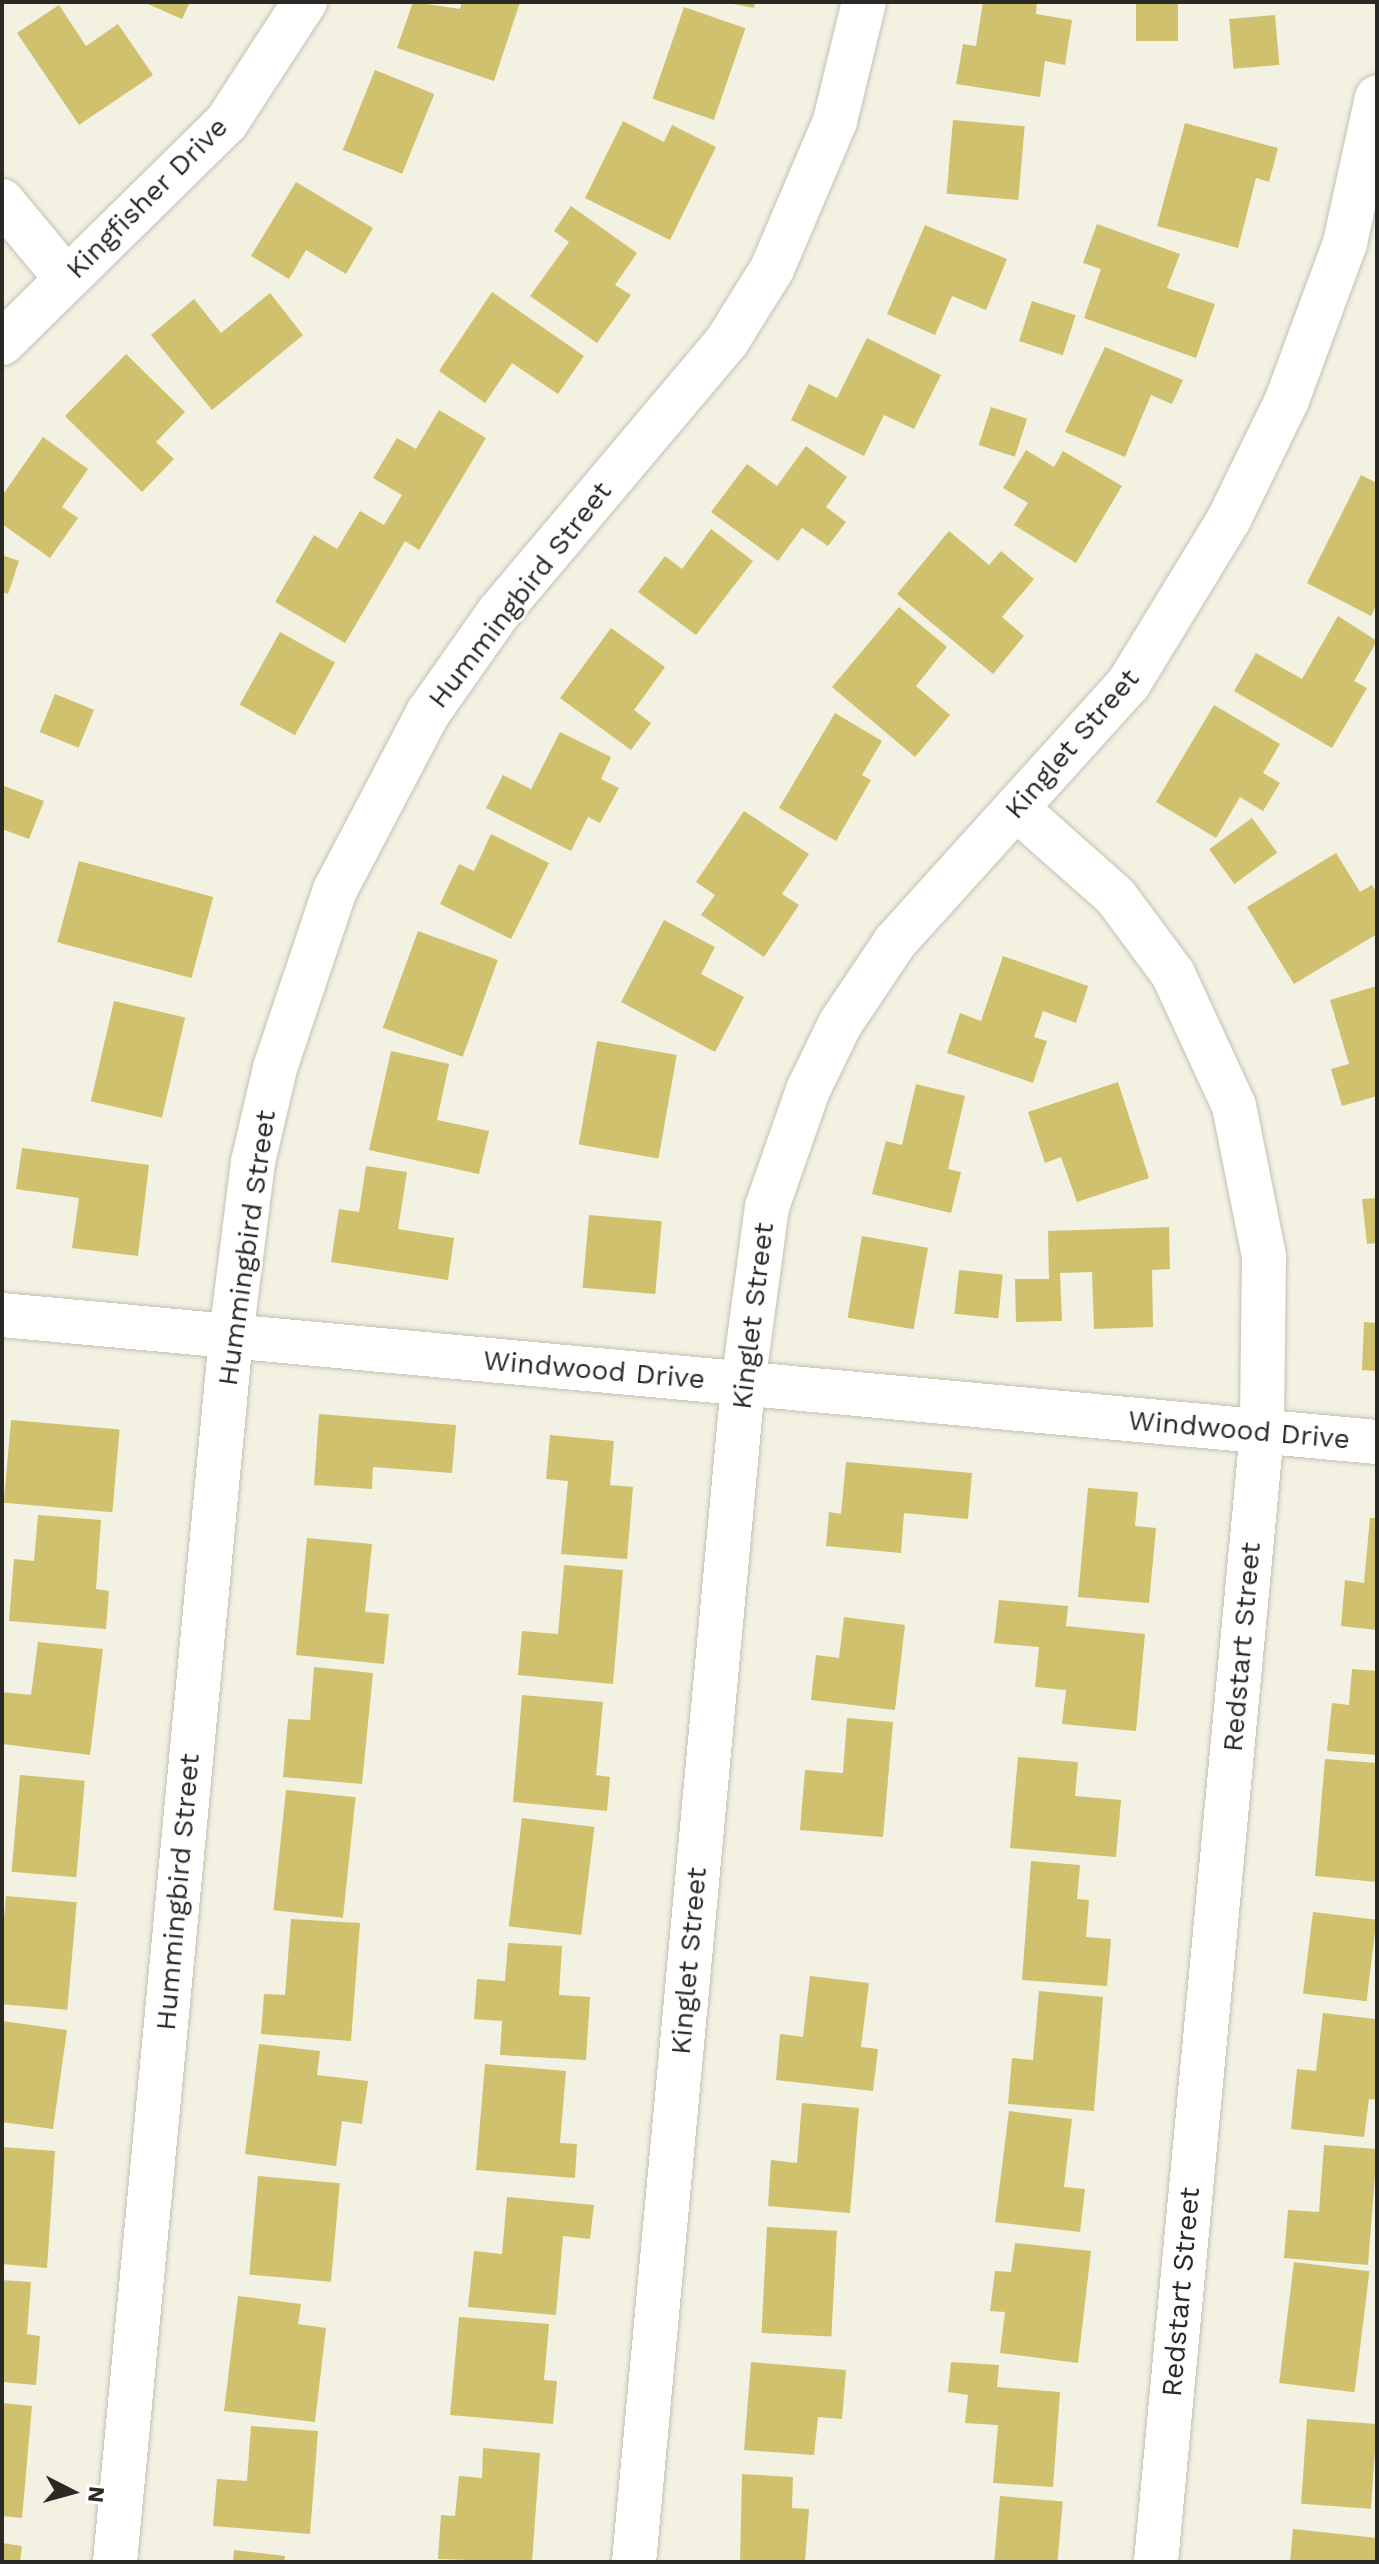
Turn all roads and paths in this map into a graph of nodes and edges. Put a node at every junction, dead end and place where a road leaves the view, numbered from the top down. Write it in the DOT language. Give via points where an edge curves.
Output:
graph roads {
  1 [pos="305,2"];
  2 [pos="864,2"];
  3 [pos="1377,97"];
  4 [pos="2,201"];
  5 [pos="66,278"];
  6 [pos="2,343"];
  7 [pos="1017,809"];
  8 [pos="2,1315"];
  9 [pos="231,1336"];
  10 [pos="743,1384"];
  11 [pos="1262,1432"];
  12 [pos="1377,1442"];
  13 [pos="115,2562"];
  14 [pos="634,2562"];
  15 [pos="1156,2562"];
  1 -- 5 [label="street, Kingfisher Drive" via="226,123"];
  2 -- 9 [label="street, Hummingbird Street" via="835,121 765,281 727,341 499,612 374,805 335,890 275,1068 253,1162"];
  3 -- 7 [label="street, Kinglet Street" via="1345,243 1287,400 1229,519 1129,683"];
  4 -- 5 [label="street"];
  5 -- 6 [label="street, Kingfisher Drive"];
  7 -- 10 [label="street, Kinglet Street" via="895,942 840,1024 808,1090 767,1207"];
  7 -- 11 [label="street, Redstart Street" via="1116,897 1173,974 1210,1045 1259,1216 1268,1329"];
  8 -- 9 [label="street, Windwood Drive"];
  9 -- 10 [label="street, Windwood Drive"];
  9 -- 13 [label="street, Hummingbird Street"];
  10 -- 11 [label="street, Windwood Drive"];
  10 -- 14 [label="street, Kinglet Street"];
  11 -- 12 [label="street, Windwood Drive"];
  11 -- 15 [label="street, Redstart Street"];
}
